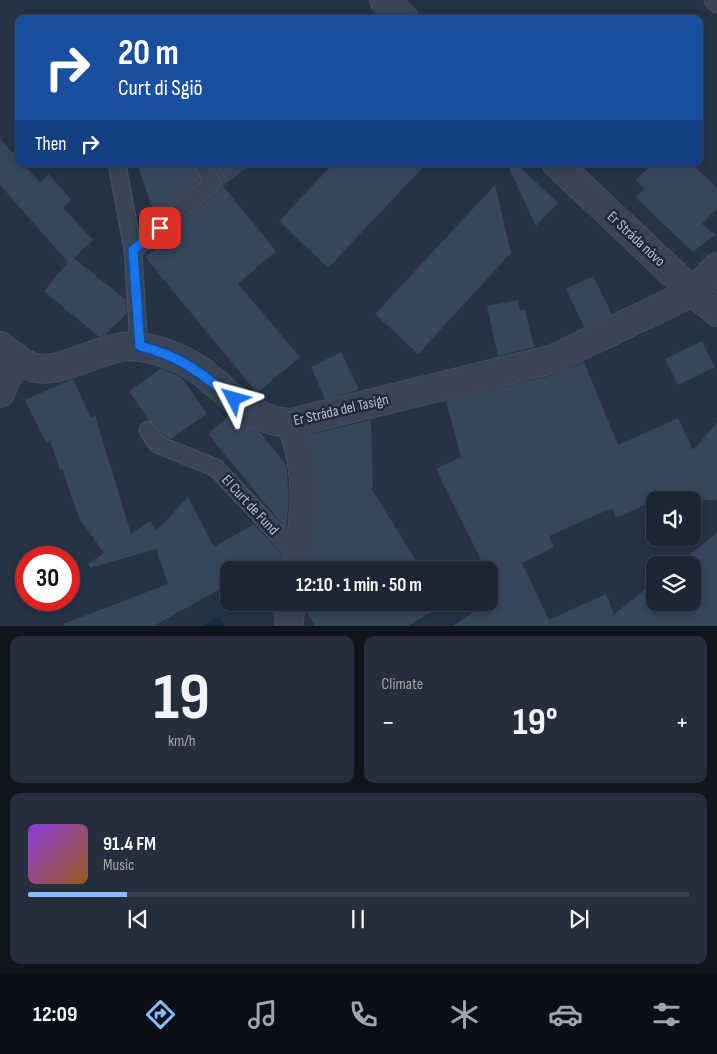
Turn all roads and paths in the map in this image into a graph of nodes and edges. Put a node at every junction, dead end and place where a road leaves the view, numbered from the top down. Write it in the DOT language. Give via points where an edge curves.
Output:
graph roads {
  1 [pos="384,0"];
  2 [pos="713,0"];
  3 [pos="717,4"];
  4 [pos="400,15"];
  5 [pos="118,167"];
  6 [pos="204,167"];
  7 [pos="560,167"];
  8 [pos="133,250"];
  9 [pos="717,268"];
  10 [pos="693,292"];
  11 [pos="717,312"];
  12 [pos="140,346"];
  13 [pos="8,352"];
  14 [pos="0,393"];
  15 [pos="291,422"];
  16 [pos="148,430"];
  17 [pos="294,561"];
  18 [pos="296,561"];
  19 [pos="290,611"];
  20 [pos="289,626"];
  1 -- 4 [label="street"];
  2 -- 3 [label="lane"];
  5 -- 8 [label="lane"];
  6 -- 8 [label="lane" via="212,183"];
  7 -- 10 [label="street, Er Stráda nòvo"];
  8 -- 12 [label="lane"];
  9 -- 10 [label="street, Er Stráda del Tasígn"];
  10 -- 11 [label="street, Er Stráda nòvo"];
  10 -- 15 [label="street, Er Stráda del Tasígn" via="553,359"];
  12 -- 13 [label="street, Er Stráda del Tasígn" via="111,348 56,368 32,367"];
  12 -- 15 [label="street, Er Stráda del Tasígn" via="184,362 259,416"];
  13 -- 14 [label="street"];
  15 -- 18 [label="street" via="302,454 306,483 304,522"];
  16 -- 17 [label="lane, El Curt de Fund" via="157,444 216,468"];
  19 -- 20 [label="street"];
}
